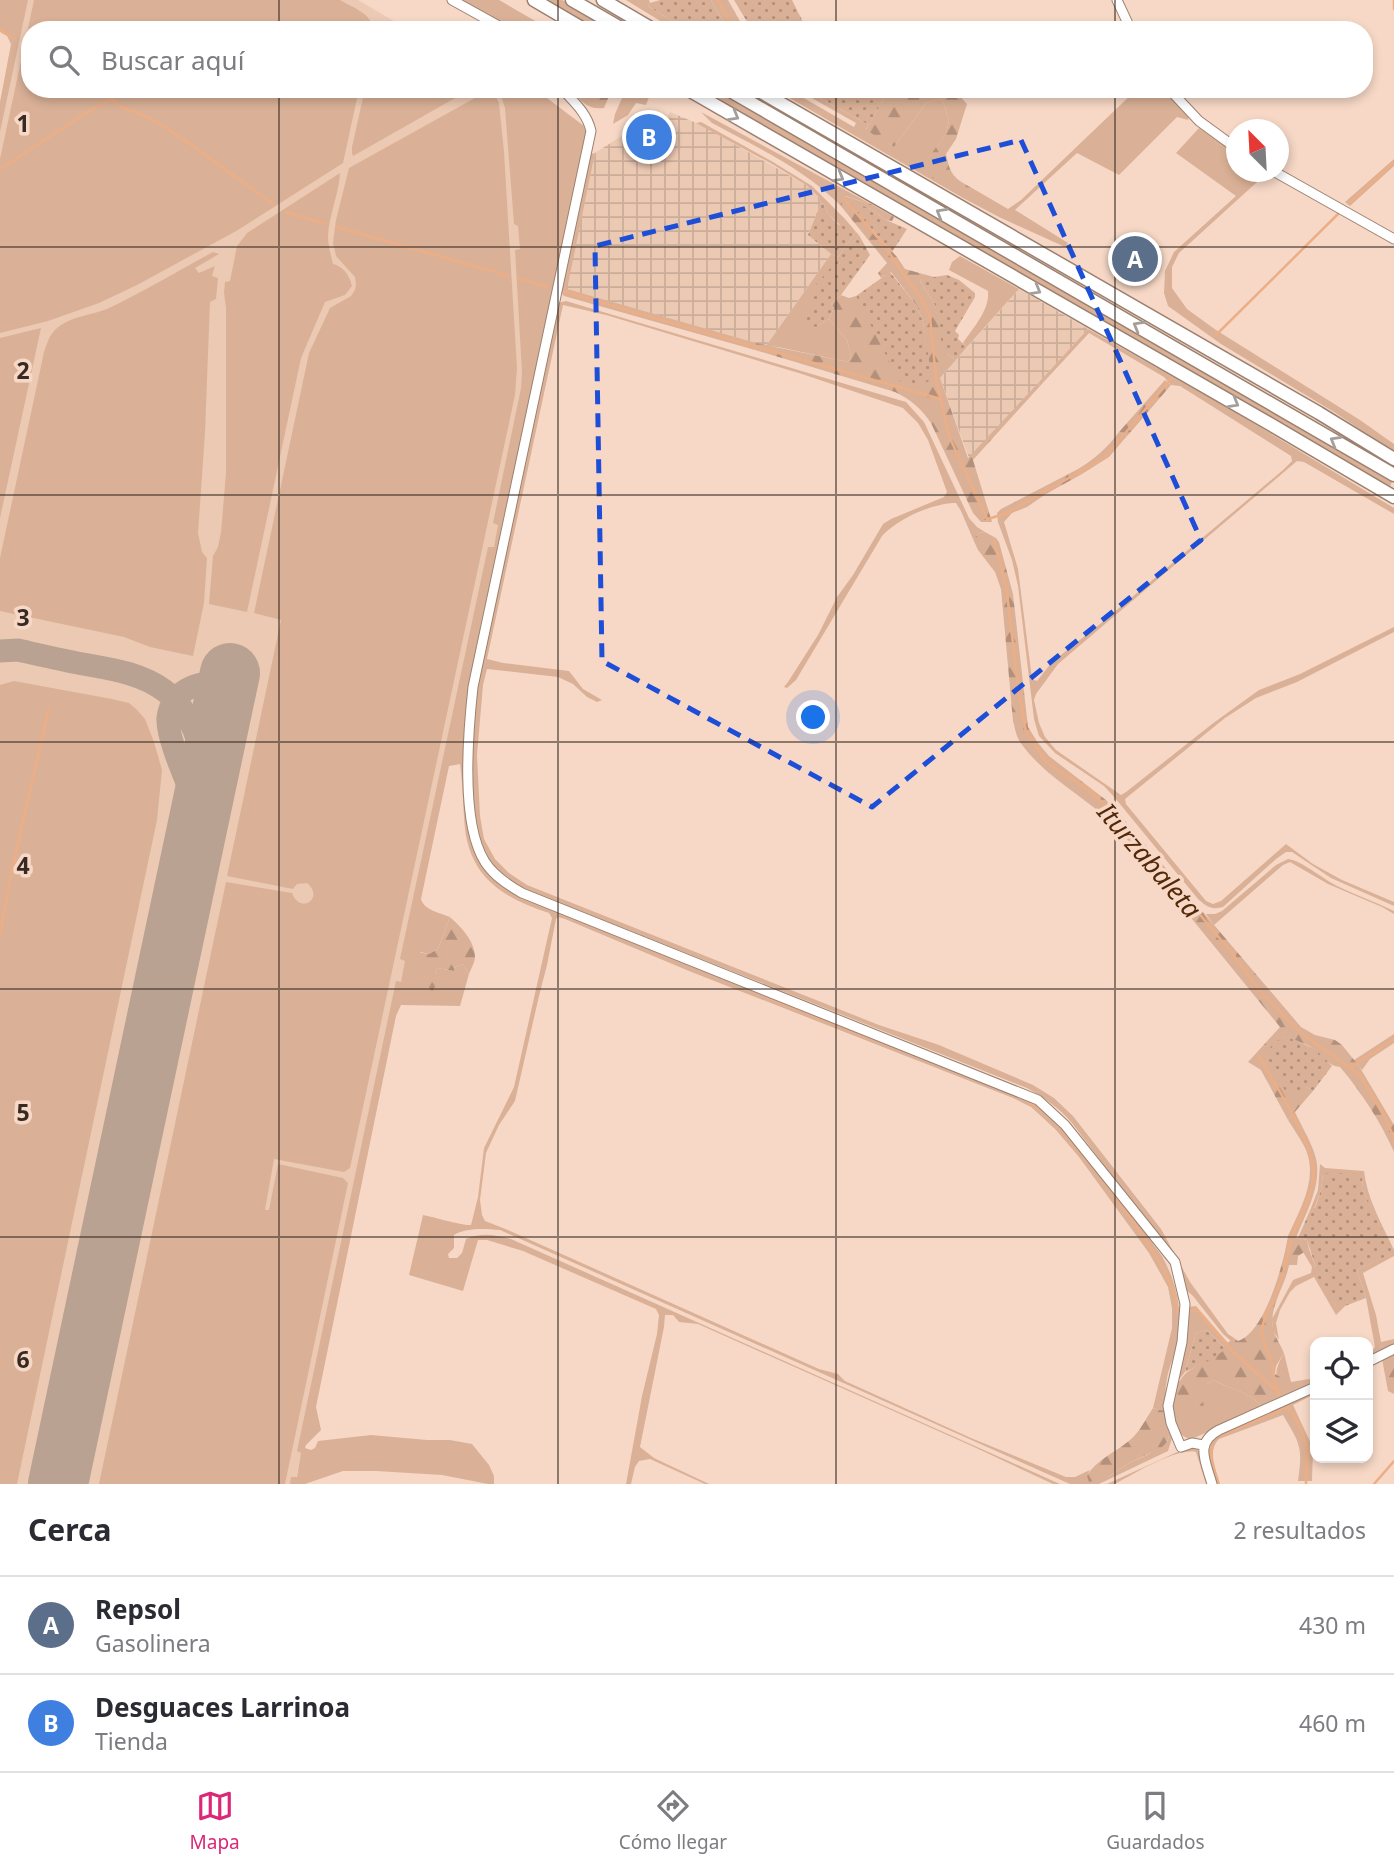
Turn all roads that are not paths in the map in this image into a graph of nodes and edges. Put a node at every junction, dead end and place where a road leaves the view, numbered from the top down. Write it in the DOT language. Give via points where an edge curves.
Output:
graph roads {
  1 [pos="452,0"];
  2 [pos="534,0"];
  3 [pos="572,0"];
  4 [pos="603,0"];
  5 [pos="1117,0"];
  6 [pos="490,21"];
  7 [pos="570,21"];
  8 [pos="608,21"];
  9 [pos="639,21"];
  10 [pos="1127,21"];
  11 [pos="570,98"];
  12 [pos="703,98"];
  13 [pos="743,98"];
  14 [pos="772,98"];
  15 [pos="1177,98"];
  16 [pos="1226,140"];
  17 [pos="1289,180"];
  18 [pos="1394,239"];
  19 [pos="1394,459"];
  20 [pos="1394,475"];
  21 [pos="1394,497"];
  22 [pos="1394,1349"];
  23 [pos="1373,1360"];
  24 [pos="1310,1389"];
  25 [pos="1203,1445"];
  26 [pos="1212,1484"];
  1 -- 6 [label="street"];
  2 -- 7 [label="highway"];
  3 -- 8 [label="highway"];
  4 -- 9 [label="highway"];
  5 -- 10 [label="street"];
  11 -- 25 [label="street" via="592,131 473,687 468,769 478,849 496,875 522,893 1038,1100 1065,1125 1175,1262 1185,1304 1168,1406 1181,1447"];
  12 -- 21 [label="highway, one-way"];
  20 -- 13 [label="highway, one-way"];
  14 -- 19 [label="highway"];
  15 -- 16 [label="street"];
  17 -- 18 [label="street"];
  22 -- 23 [label="street"];
  24 -- 25 [label="street" via="1211,1434"];
  25 -- 26 [label="street"];
}
